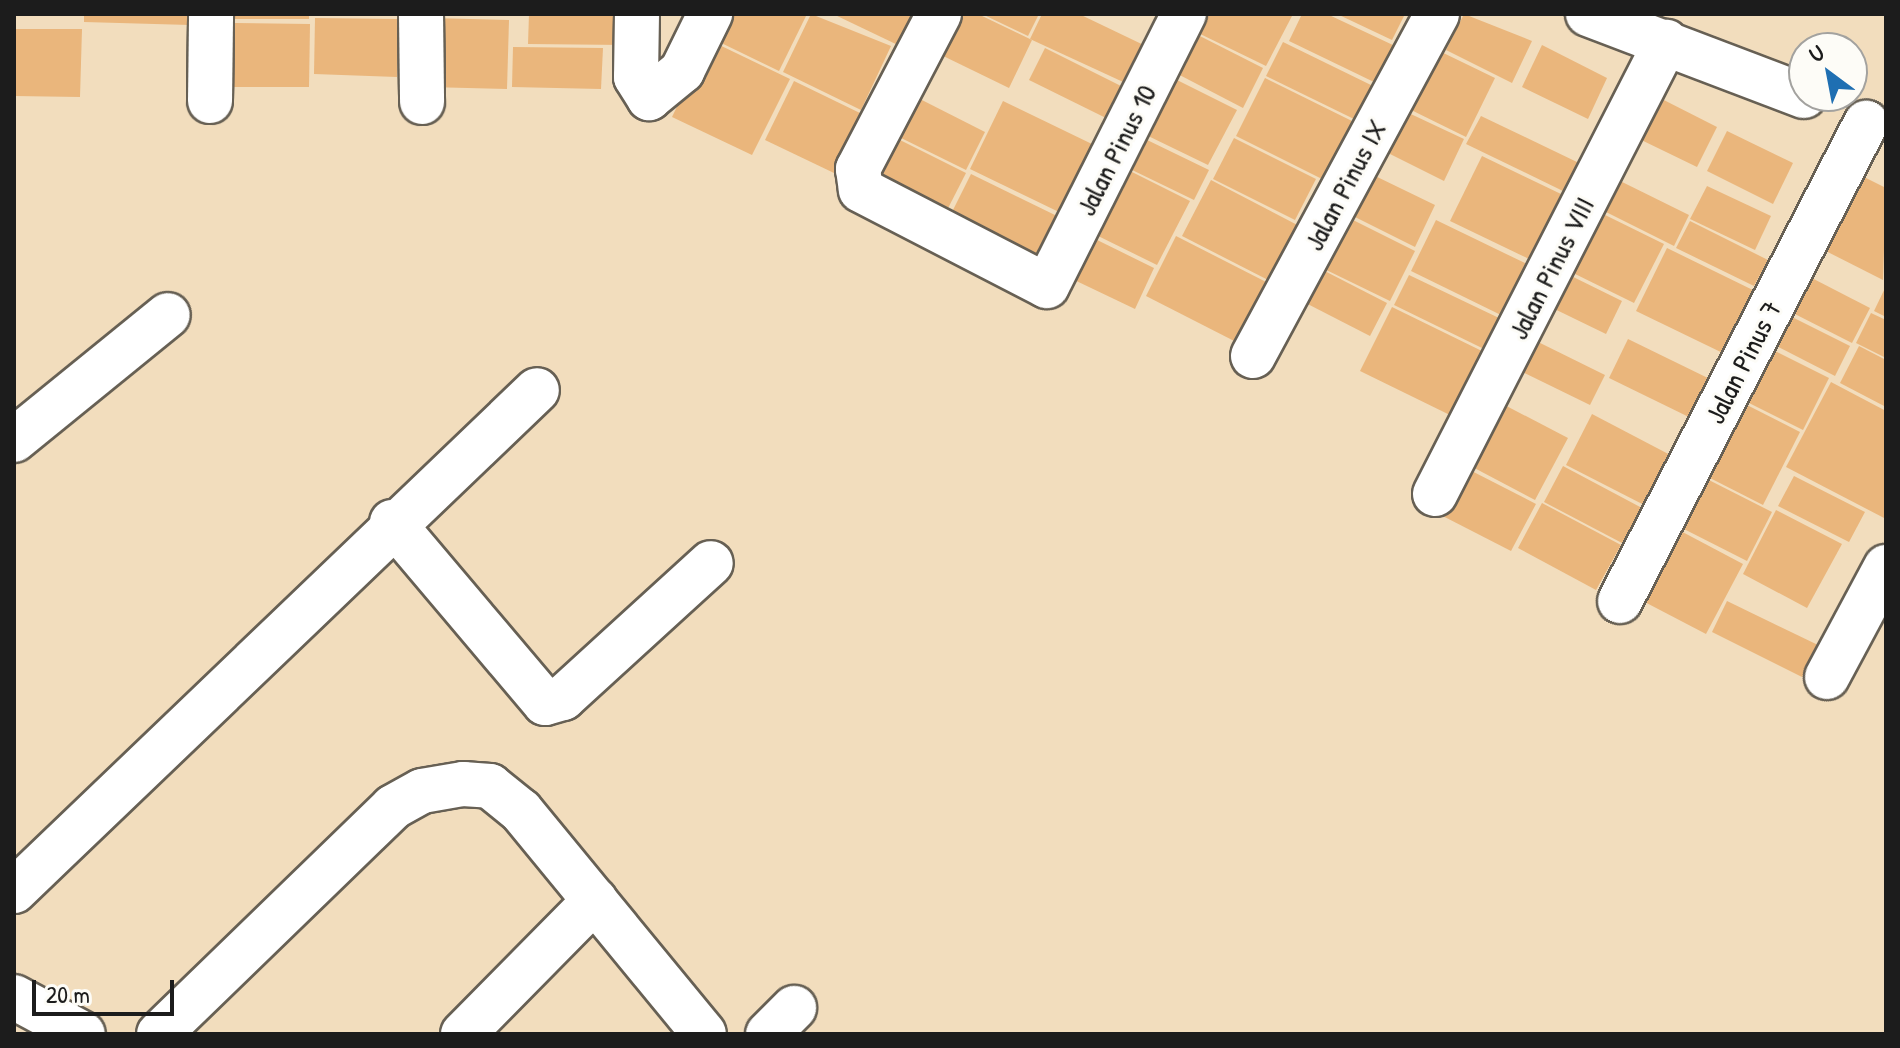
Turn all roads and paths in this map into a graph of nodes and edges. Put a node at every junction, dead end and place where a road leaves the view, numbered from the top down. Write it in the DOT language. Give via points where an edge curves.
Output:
graph roads {
  1 [pos="211,14"];
  2 [pos="421,14"];
  3 [pos="637,14"];
  4 [pos="710,14"];
  5 [pos="939,14"];
  6 [pos="1184,14"];
  7 [pos="1437,14"];
  8 [pos="1588,14"];
  9 [pos="1666,42"];
  10 [pos="1788,90"];
  11 [pos="210,101"];
  12 [pos="422,102"];
  13 [pos="1839,112"];
  14 [pos="1876,129"];
  15 [pos="168,315"];
  16 [pos="1253,356"];
  17 [pos="537,390"];
  18 [pos="14,440"];
  19 [pos="1435,494"];
  20 [pos="392,522"];
  21 [pos="711,563"];
  22 [pos="1886,567"];
  23 [pos="1620,601"];
  24 [pos="1827,677"];
  25 [pos="14,891"];
  26 [pos="595,900"];
  27 [pos="14,997"];
  28 [pos="83,1034"];
  29 [pos="159,1034"];
  30 [pos="463,1034"];
  31 [pos="704,1034"];
  1 -- 11 [label="street"];
  2 -- 12 [label="street"];
  3 -- 4 [label="street" via="636,77 649,98 682,71"];
  5 -- 6 [label="street, Jalan Pinus 10" via="858,169 869,199 1047,286"];
  7 -- 16 [label="street, Jalan Pinus IX"];
  8 -- 9 [label="street"];
  9 -- 10 [label="street"];
  9 -- 19 [label="street, Jalan Pinus VIII"];
  13 -- 14 [label="street"];
  14 -- 23 [label="street, Jalan Pinus 7"];
  15 -- 18 [label="street"];
  17 -- 20 [label="street"];
  20 -- 21 [label="street" via="545,703 563,698"];
  20 -- 25 [label="street"];
  22 -- 24 [label="street"];
  26 -- 29 [label="street" via="521,811 490,786 422,791 393,807"];
  26 -- 30 [label="street"];
  26 -- 31 [label="street"];
  27 -- 28 [label="street"];
}
